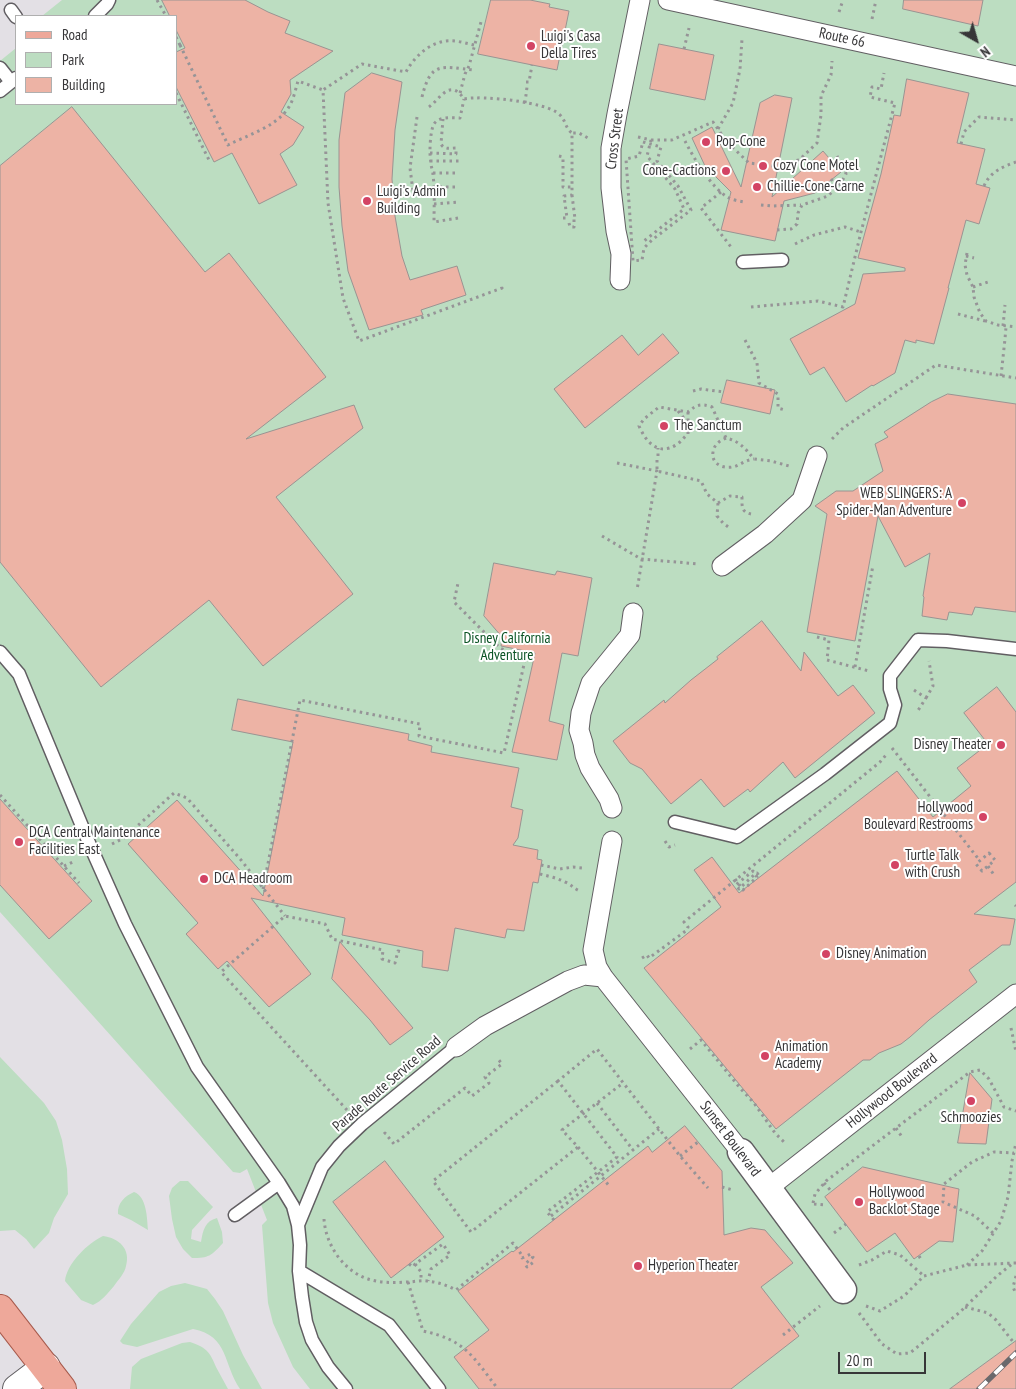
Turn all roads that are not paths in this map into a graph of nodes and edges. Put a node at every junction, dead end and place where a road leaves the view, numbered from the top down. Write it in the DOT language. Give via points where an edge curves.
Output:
graph roads {
  1 [pos="109,0"];
  2 [pos="640,0"];
  3 [pos="668,0"];
  4 [pos="96,15"];
  5 [pos="0,68"];
  6 [pos="1016,76"];
  7 [pos="14,80"];
  8 [pos="0,91"];
  9 [pos="782,260"];
  10 [pos="743,262"];
  11 [pos="620,280"];
  12 [pos="817,456"];
  13 [pos="722,566"];
  14 [pos="633,613"];
  15 [pos="1016,649"];
  16 [pos="0,652"];
  17 [pos="612,808"];
  18 [pos="675,822"];
  19 [pos="612,841"];
  20 [pos="608,984"];
  21 [pos="1016,994"];
  22 [pos="456,1047"];
  23 [pos="741,1152"];
  24 [pos="279,1183"];
  25 [pos="767,1189"];
  26 [pos="235,1215"];
  27 [pos="298,1226"];
  28 [pos="299,1271"];
  29 [pos="847,1295"];
  30 [pos="1,1312"];
  31 [pos="46,1367"];
  32 [pos="18,1389"];
  33 [pos="62,1389"];
  34 [pos="346,1389"];
  35 [pos="439,1389"];
  1 -- 4 [label="lane"];
  2 -- 11 [label="street, Cross Street" via="613,135 610,166 616,232 627,252"];
  3 -- 6 [label="street, Route 66"];
  5 -- 7 [label="lane"];
  7 -- 8 [label="lane"];
  9 -- 10 [label="lane"];
  12 -- 13 [label="street" via="802,500"];
  14 -- 17 [label="street" via="630,635 591,683 581,713 580,730 585,755"];
  15 -- 18 [label="lane" via="947,640 918,640 890,676 895,705 890,723 825,774 737,837"];
  16 -- 24 [label="lane" via="19,674 125,924 197,1067"];
  19 -- 20 [label="street, Sunset Boulevard" via="593,950 597,967"];
  20 -- 22 [label="street" via="584,975 577,977 479,1021"];
  20 -- 23 [label="street, Sunset Boulevard"];
  21 -- 25 [label="street, Hollywood Boulevard"];
  22 -- 27 [label="lane, Parade Route Service Road" via="339,1146 322,1168"];
  23 -- 25 [label="street, Sunset Boulevard"];
  24 -- 26 [label="lane"];
  24 -- 27 [label="lane" via="293,1206"];
  25 -- 29 [label="street, Sunset Boulevard"];
  27 -- 28 [label="lane"];
  28 -- 34 [label="lane" via="306,1322 312,1340"];
  28 -- 35 [label="lane" via="389,1325"];
  30 -- 31 [label="main road"];
  31 -- 32 [label="main road"];
  31 -- 33 [label="main road"];
}
